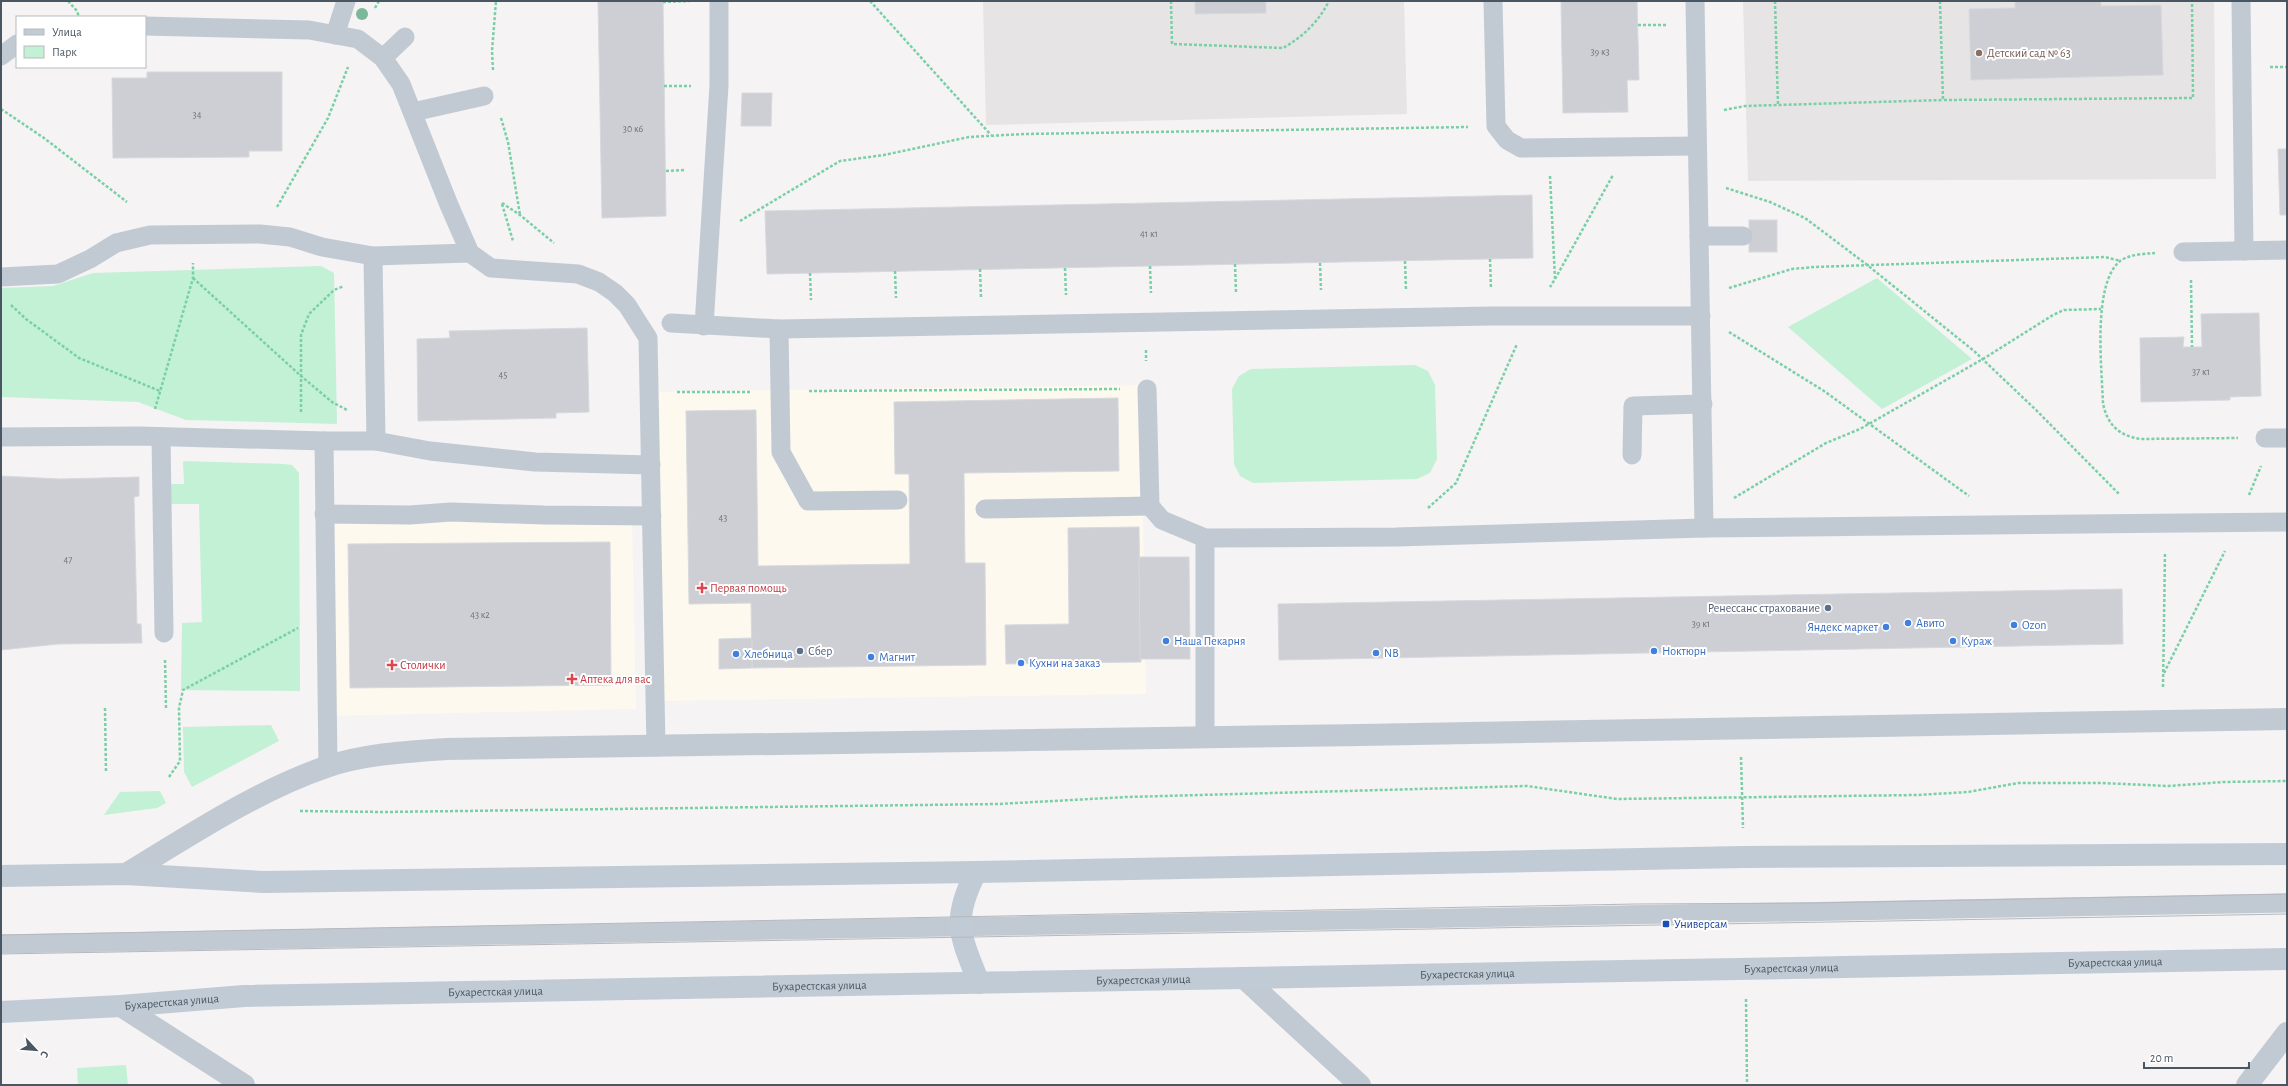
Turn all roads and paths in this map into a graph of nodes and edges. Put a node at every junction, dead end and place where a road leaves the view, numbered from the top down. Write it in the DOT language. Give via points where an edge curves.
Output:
graph roads {
  1 [pos="68,1"];
  2 [pos="346,1"];
  3 [pos="379,1"];
  4 [pos="719,1"];
  5 [pos="870,1"];
  6 [pos="1171,1"];
  7 [pos="1329,1"];
  8 [pos="1493,1"];
  9 [pos="1695,1"];
  10 [pos="1775,1"];
  11 [pos="1940,1"];
  12 [pos="2192,1"];
  13 [pos="2241,1"];
  14 [pos="79,16"];
  15 [pos="146,26"];
  16 [pos="335,35"];
  17 [pos="405,37"];
  18 [pos="358,39"];
  19 [pos="16,45"];
  20 [pos="1,56"];
  21 [pos="383,58"];
  22 [pos="484,96"];
  23 [pos="1943,100"];
  24 [pos="1778,105"];
  25 [pos="1745,106"];
  26 [pos="1,109"];
  27 [pos="413,112"];
  28 [pos="1470,127"];
  29 [pos="992,136"];
  30 [pos="1697,146"];
  31 [pos="1549,147"];
  32 [pos="1628,147"];
  33 [pos="1698,177"];
  34 [pos="127,202"];
  35 [pos="735,223"];
  36 [pos="260,234"];
  37 [pos="195,235"];
  38 [pos="1699,236"];
  39 [pos="1743,236"];
  40 [pos="512,238"];
  41 [pos="557,246"];
  42 [pos="2287,250"];
  43 [pos="2244,251"];
  44 [pos="2187,252"];
  45 [pos="470,253"];
  46 [pos="373,256"];
  47 [pos="2121,261"];
  48 [pos="1866,264"];
  49 [pos="1,277"];
  50 [pos="373,277"];
  51 [pos="192,278"];
  52 [pos="1555,279"];
  53 [pos="1700,297"];
  54 [pos="6,300"];
  55 [pos="706,301"];
  56 [pos="2101,309"];
  57 [pos="1538,316"];
  58 [pos="1701,316"];
  59 [pos="671,324"];
  60 [pos="704,326"];
  61 [pos="779,329"];
  62 [pos="648,338"];
  63 [pos="2192,347"];
  64 [pos="1983,359"];
  65 [pos="301,376"];
  66 [pos="1147,389"];
  67 [pos="160,391"];
  68 [pos="805,391"];
  69 [pos="649,392"];
  70 [pos="757,392"];
  71 [pos="1702,404"];
  72 [pos="1870,422"];
  73 [pos="376,433"];
  74 [pos="140,436"];
  75 [pos="1,437"];
  76 [pos="160,437"];
  77 [pos="2275,438"];
  78 [pos="301,440"];
  79 [pos="324,441"];
  80 [pos="1632,455"];
  81 [pos="650,464"];
  82 [pos="1971,497"];
  83 [pos="898,500"];
  84 [pos="1150,506"];
  85 [pos="985,509"];
  86 [pos="324,514"];
  87 [pos="652,516"];
  88 [pos="2287,522"];
  89 [pos="2238,523"];
  90 [pos="2145,524"];
  91 [pos="2166,524"];
  92 [pos="1704,528"];
  93 [pos="1396,537"];
  94 [pos="1205,538"];
  95 [pos="325,613"];
  96 [pos="164,633"];
  97 [pos="2164,673"];
  98 [pos="2164,687"];
  99 [pos="105,708"];
  100 [pos="166,708"];
  101 [pos="2287,718"];
  102 [pos="1205,738"];
  103 [pos="656,747"];
  104 [pos="1742,755"];
  105 [pos="328,767"];
  106 [pos="106,773"];
  107 [pos="169,777"];
  108 [pos="2287,781"];
  109 [pos="1742,798"];
  110 [pos="296,810"];
  111 [pos="1743,829"];
  112 [pos="2287,854"];
  113 [pos="976,872"];
  114 [pos="126,874"];
  115 [pos="1,876"];
  116 [pos="2287,903"];
  117 [pos="961,927"];
  118 [pos="1,944"];
  119 [pos="2287,959"];
  120 [pos="1244,978"];
  121 [pos="979,983"];
  122 [pos="1746,999"];
  123 [pos="121,1006"];
  124 [pos="1,1012"];
  125 [pos="2287,1033"];
  126 [pos="1747,1082"];
  127 [pos="244,1085"];
  128 [pos="1360,1085"];
  129 [pos="2247,1085"];
  1 -- 14 [label="path"];
  2 -- 16 [label="lane"];
  3 -- 18 [label="path"];
  4 -- 55 [label="lane" via="719,85"];
  5 -- 29 [label="path"];
  6 -- 7 [label="path" via="1172,44 1283,48 1298,40 1323,14"];
  8 -- 31 [label="lane" via="1496,126 1507,140 1521,148"];
  9 -- 30 [label="lane"];
  10 -- 24 [label="path"];
  11 -- 23 [label="path"];
  12 -- 23 [label="path" via="2193,98"];
  13 -- 43 [label="lane"];
  15 -- 16 [label="lane" via="309,30"];
  16 -- 18 [label="lane"];
  17 -- 21 [label="lane"];
  18 -- 21 [label="lane"];
  18 -- 36 [label="path" via="328,118"];
  19 -- 20 [label="lane"];
  21 -- 27 [label="lane" via="401,84"];
  22 -- 27 [label="lane"];
  23 -- 24 [label="path"];
  24 -- 25 [label="path"];
  26 -- 34 [label="path"];
  27 -- 45 [label="lane" via="448,205"];
  28 -- 29 [label="path"];
  29 -- 35 [label="path" via="969,137 884,155 840,161"];
  30 -- 32 [label="lane"];
  30 -- 33 [label="lane"];
  31 -- 32 [label="lane"];
  31 -- 52 [label="path"];
  32 -- 52 [label="path"];
  33 -- 38 [label="lane"];
  33 -- 48 [label="path" via="1770,202 1805,218"];
  36 -- 37 [label="lane"];
  36 -- 46 [label="lane" via="290,237"];
  37 -- 49 [label="lane" via="150,235 116,243 58,274"];
  37 -- 51 [label="path"];
  38 -- 39 [label="lane"];
  38 -- 53 [label="lane"];
  40 -- 41 [label="path" via="502,203"];
  42 -- 43 [label="lane"];
  43 -- 44 [label="lane"];
  44 -- 47 [label="path" via="2131,256"];
  44 -- 63 [label="path"];
  45 -- 46 [label="lane"];
  45 -- 62 [label="lane" via="491,268 578,274 599,282 616,293 627,305"];
  46 -- 50 [label="lane"];
  47 -- 48 [label="path" via="2104,257"];
  47 -- 56 [label="path" via="2113,268"];
  48 -- 53 [label="path" via="1792,269"];
  48 -- 64 [label="path"];
  50 -- 65 [label="path" via="334,290 309,314 301,335"];
  50 -- 73 [label="lane"];
  51 -- 65 [label="path"];
  51 -- 67 [label="path"];
  52 -- 57 [label="path"];
  53 -- 58 [label="lane"];
  54 -- 67 [label="path" via="26,319 79,358"];
  55 -- 59 [label="lane"];
  55 -- 60 [label="lane"];
  56 -- 64 [label="path" via="2064,310"];
  56 -- 77 [label="path" via="2103,404 2108,419 2117,431 2140,440"];
  57 -- 58 [label="lane"];
  57 -- 61 [label="lane"];
  57 -- 93 [label="path" via="1521,335 1456,483"];
  58 -- 71 [label="lane"];
  58 -- 72 [label="path"];
  59 -- 60 [label="lane"];
  59 -- 62 [label="lane"];
  60 -- 61 [label="lane"];
  61 -- 83 [label="lane" via="781,452 808,501"];
  62 -- 69 [label="lane"];
  64 -- 72 [label="path"];
  64 -- 90 [label="path" via="2129,504"];
  65 -- 73 [label="path"];
  65 -- 78 [label="path"];
  66 -- 68 [label="path"];
  66 -- 84 [label="lane"];
  67 -- 74 [label="path" via="154,413"];
  69 -- 70 [label="path"];
  69 -- 81 [label="lane"];
  71 -- 80 [label="lane" via="1633,406"];
  71 -- 92 [label="lane"];
  72 -- 82 [label="path"];
  72 -- 92 [label="path" via="1860,429 1826,443 1728,502"];
  73 -- 79 [label="lane"];
  73 -- 81 [label="lane" via="430,451 535,462"];
  74 -- 75 [label="lane"];
  74 -- 76 [label="lane"];
  76 -- 78 [label="lane"];
  76 -- 96 [label="lane"];
  77 -- 89 [label="path"];
  78 -- 79 [label="lane"];
  79 -- 86 [label="lane"];
  81 -- 87 [label="lane"];
  84 -- 85 [label="lane"];
  84 -- 94 [label="lane" via="1162,520"];
  86 -- 87 [label="lane" via="410,515 451,512"];
  86 -- 95 [label="lane"];
  87 -- 103 [label="lane"];
  88 -- 89 [label="lane"];
  89 -- 91 [label="lane"];
  89 -- 97 [label="path"];
  90 -- 91 [label="lane"];
  90 -- 92 [label="lane"];
  91 -- 97 [label="path"];
  92 -- 93 [label="lane"];
  93 -- 94 [label="lane"];
  94 -- 102 [label="lane"];
  95 -- 105 [label="lane"];
  95 -- 107 [label="path" via="183,690 179,708 180,761"];
  96 -- 100 [label="path"];
  97 -- 98 [label="path"];
  99 -- 106 [label="path"];
  101 -- 102 [label="street" via="1741,726"];
  102 -- 103 [label="street"];
  103 -- 105 [label="street" via="446,749 362,758"];
  104 -- 109 [label="path"];
  105 -- 114 [label="street" via="300,777 208,824"];
  108 -- 109 [label="path" via="2168,786 2018,783 1968,792 1917,796"];
  109 -- 110 [label="path" via="1617,799 1527,786 1127,797 998,804 384,812"];
  109 -- 111 [label="path"];
  112 -- 113 [label="main road" via="1736,857"];
  113 -- 114 [label="main road" via="264,882"];
  113 -- 117 [label="main road" via="965,894 960,918"];
  114 -- 115 [label="main road"];
  116 -- 117 [label="lane"];
  117 -- 118 [label="lane"];
  117 -- 121 [label="main road" via="961,938"];
  119 -- 120 [label="main road, Бухарестская улица"];
  120 -- 121 [label="main road, Бухарестская улица"];
  120 -- 128 [label="street"];
  121 -- 123 [label="main road, Бухарестская улица" via="244,996"];
  122 -- 126 [label="path"];
  123 -- 124 [label="main road, Бухарестская улица"];
  123 -- 127 [label="street"];
  125 -- 129 [label="street"];
}
